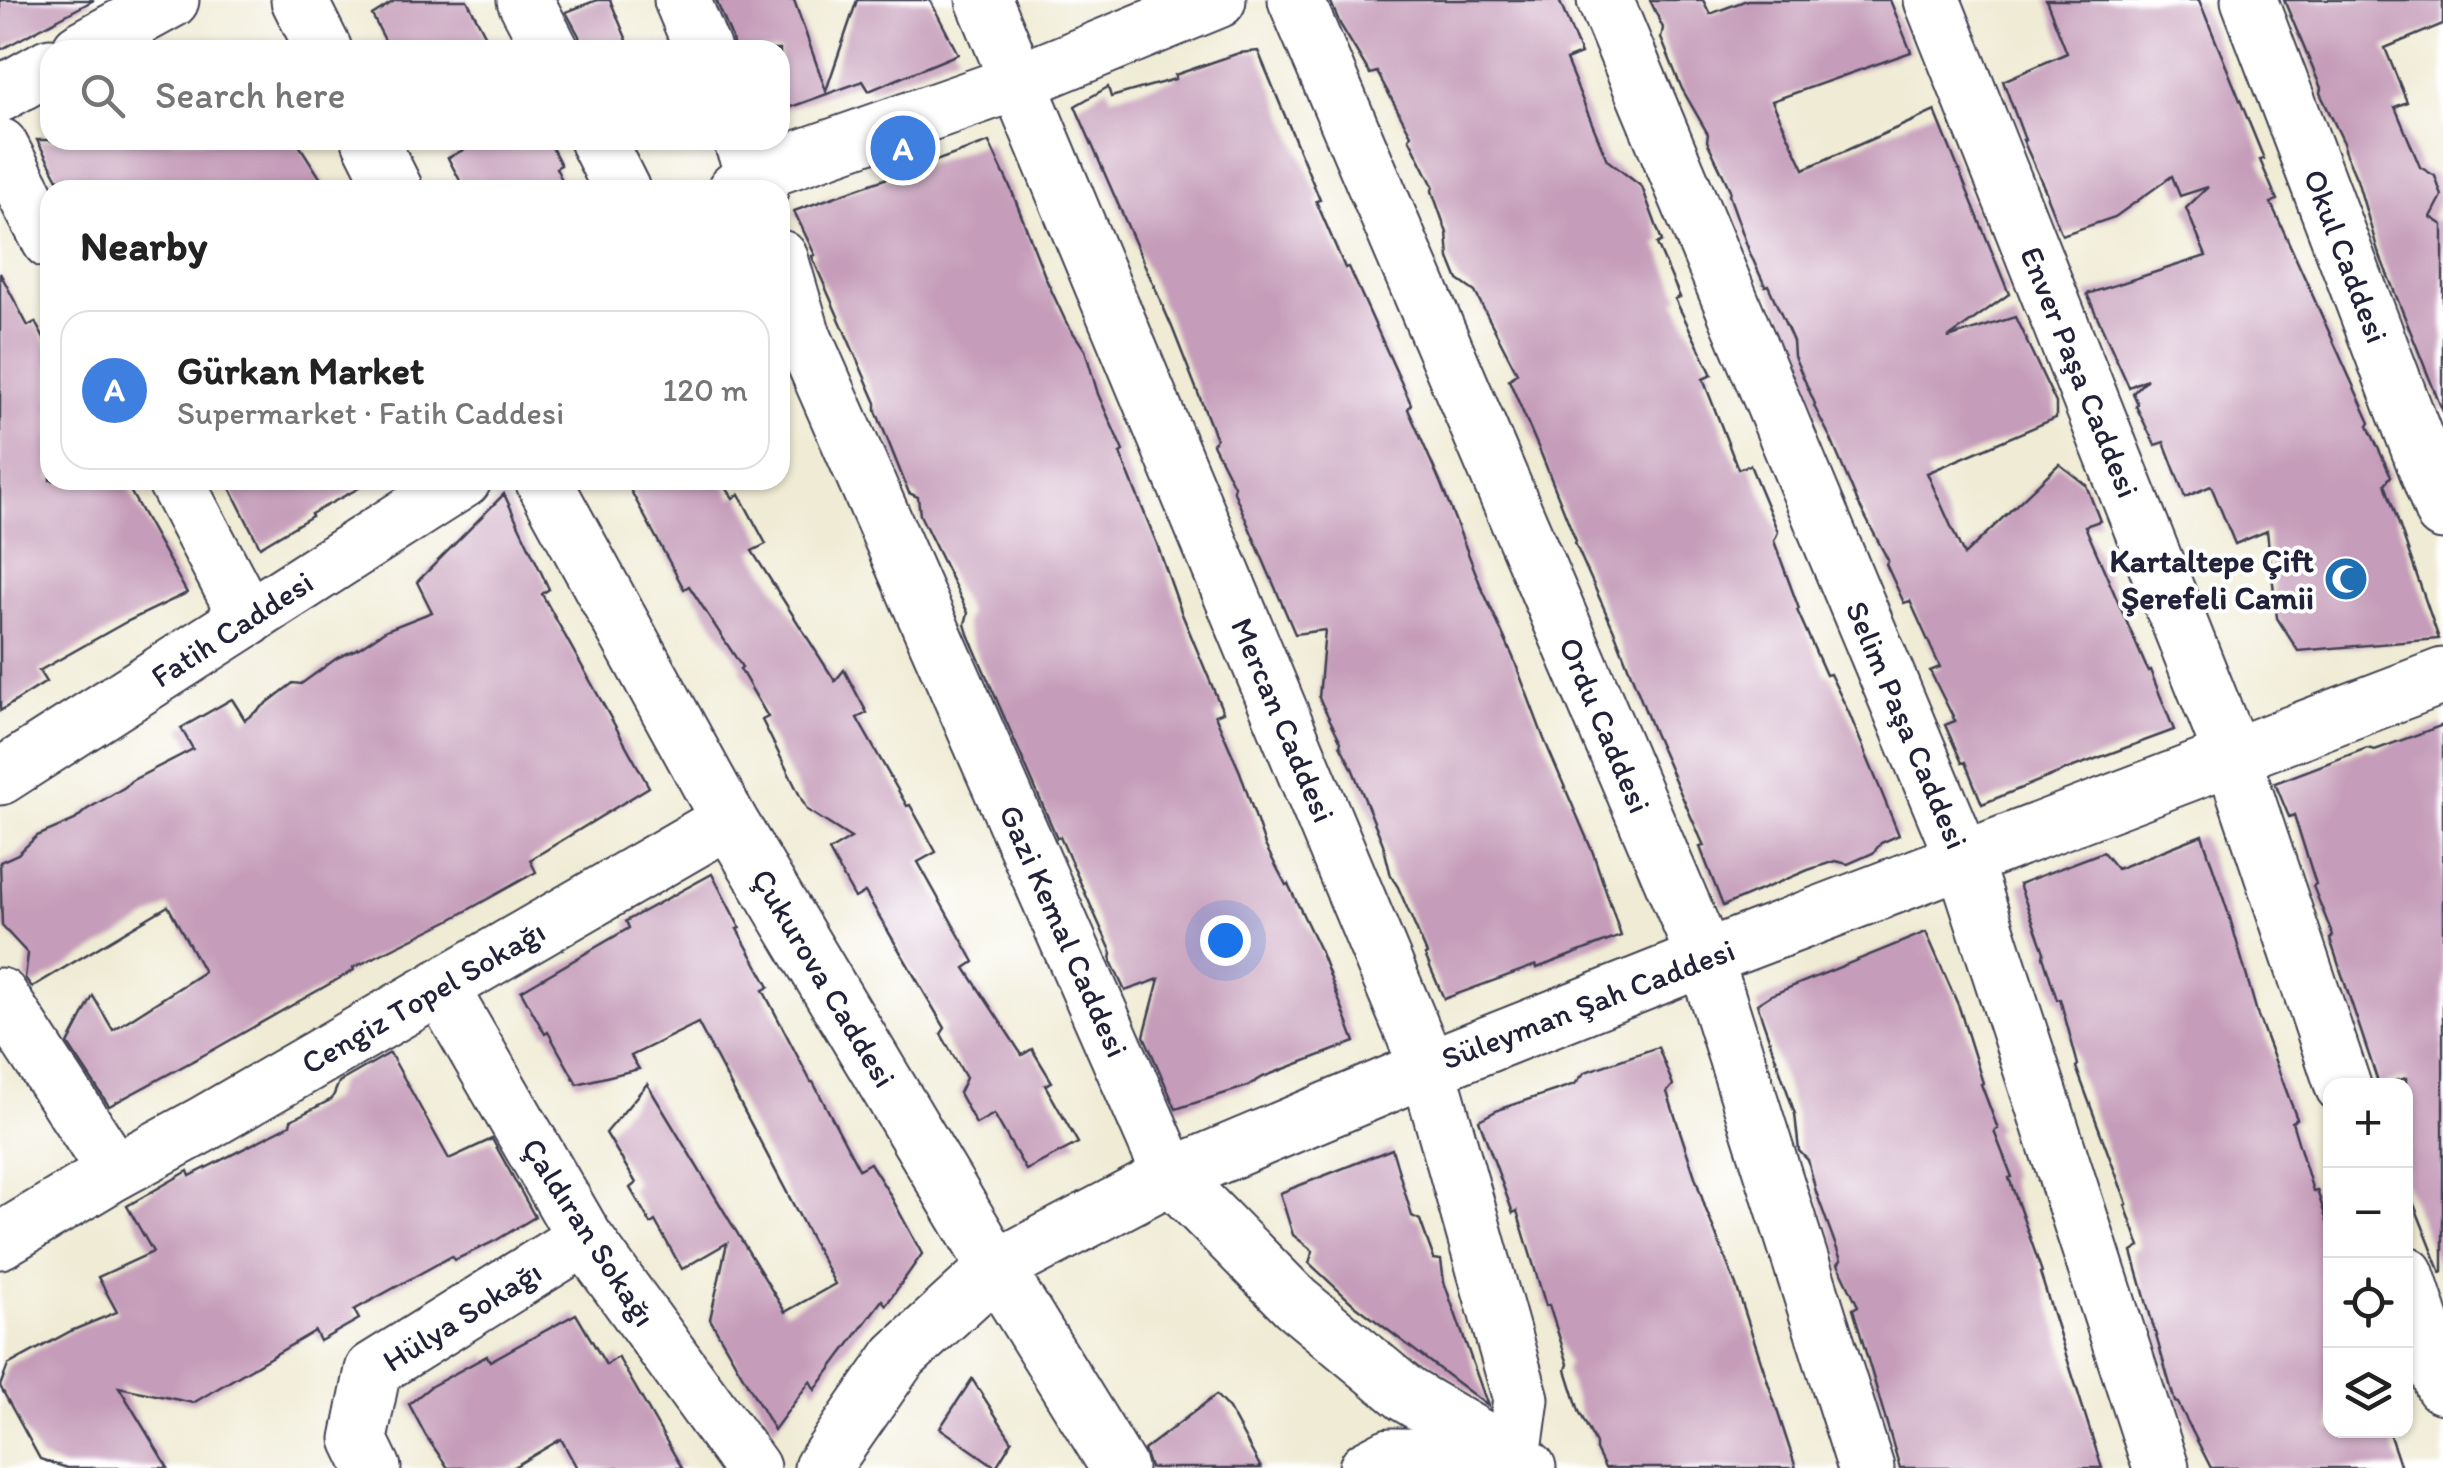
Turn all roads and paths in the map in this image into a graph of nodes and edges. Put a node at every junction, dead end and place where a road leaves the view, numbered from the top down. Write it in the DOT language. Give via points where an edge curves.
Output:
graph roads {
  1 [pos="171,0"];
  2 [pos="299,0"];
  3 [pos="526,0"];
  4 [pos="682,0"];
  5 [pos="984,0"];
  6 [pos="1218,0"];
  7 [pos="1296,0"];
  8 [pos="1604,0"];
  9 [pos="1932,0"];
  10 [pos="2249,0"];
  11 [pos="99,26"];
  12 [pos="319,40"];
  13 [pos="546,40"];
  14 [pos="699,40"];
  15 [pos="40,72"];
  16 [pos="1018,82"];
  17 [pos="0,94"];
  18 [pos="0,146"];
  19 [pos="375,150"];
  20 [pos="601,150"];
  21 [pos="747,174"];
  22 [pos="390,180"];
  23 [pos="617,180"];
  24 [pos="40,223"];
  25 [pos="790,290"];
  26 [pos="181,490"];
  27 [pos="448,490"];
  28 [pos="549,490"];
  29 [pos="2443,512"];
  30 [pos="248,619"];
  31 [pos="2443,676"];
  32 [pos="2233,758"];
  33 [pos="0,777"];
  34 [pos="729,820"];
  35 [pos="1962,858"];
  36 [pos="1705,958"];
  37 [pos="440,987"];
  38 [pos="0,996"];
  39 [pos="1428,1068"];
  40 [pos="2339,1078"];
  41 [pos="115,1172"];
  42 [pos="1171,1176"];
  43 [pos="586,1238"];
  44 [pos="0,1242"];
  45 [pos="996,1268"];
  46 [pos="2413,1295"];
  47 [pos="2443,1386"];
  48 [pos="1519,1464"];
  49 [pos="373,1468"];
  50 [pos="752,1468"];
  51 [pos="822,1468"];
  52 [pos="1119,1468"];
  53 [pos="1367,1468"];
  54 [pos="1866,1468"];
  55 [pos="2161,1468"];
  1 -- 11 [label="street"];
  2 -- 12 [label="street"];
  3 -- 13 [label="street"];
  4 -- 14 [label="street"];
  5 -- 16 [label="street, Mercan Caddesi"];
  6 -- 16 [label="street"];
  7 -- 36 [label="street, Ordu Caddesi"];
  8 -- 35 [label="street, Selim Paşa Caddesi"];
  9 -- 32 [label="street, Enver Paşa Caddesi"];
  10 -- 29 [label="street, Okul Caddesi"];
  15 -- 17 [label="street"];
  16 -- 21 [label="street"];
  16 -- 39 [label="street, Mercan Caddesi"];
  18 -- 24 [label="street"];
  19 -- 22 [label="street"];
  20 -- 23 [label="street"];
  25 -- 42 [label="street, Gazi Kemal Caddesi" via="804,336"];
  26 -- 30 [label="street"];
  27 -- 30 [label="street, Fatih Caddesi"];
  28 -- 34 [label="street, Çukurova Caddesi"];
  30 -- 33 [label="street, Fatih Caddesi"];
  31 -- 32 [label="street, Süleyman Şah Caddesi"];
  32 -- 35 [label="street, Süleyman Şah Caddesi"];
  32 -- 40 [label="street, Enver Paşa Caddesi"];
  34 -- 37 [label="street, Cengiz Topel Sokağı"];
  34 -- 45 [label="street, Çukurova Caddesi"];
  35 -- 36 [label="street, Süleyman Şah Caddesi"];
  35 -- 55 [label="street, Selim Paşa Caddesi"];
  36 -- 39 [label="street, Süleyman Şah Caddesi"];
  36 -- 54 [label="street, Ordu Caddesi"];
  37 -- 41 [label="street, Cengiz Topel Sokağı"];
  37 -- 43 [label="street, Çaldıran Sokağı"];
  38 -- 41 [label="street"];
  39 -- 42 [label="street, Süleyman Şah Caddesi"];
  39 -- 48 [label="street, Mercan Caddesi" via="1522,1399"];
  41 -- 44 [label="street, Cengiz Topel Sokağı"];
  42 -- 45 [label="street, Süleyman Şah Caddesi"];
  42 -- 48 [label="street, Gazi Kemal Caddesi" via="1296,1303 1393,1384"];
  43 -- 49 [label="street, Hülya Sokağı" via="373,1370 359,1439"];
  43 -- 50 [label="street, Çaldıran Sokağı"];
  45 -- 51 [label="street, Süleyman Şah Caddesi" via="900,1357"];
  45 -- 52 [label="street, Çukurova Caddesi"];
  46 -- 47 [label="street"];
  48 -- 53 [label="street" via="1390,1456"];
}
